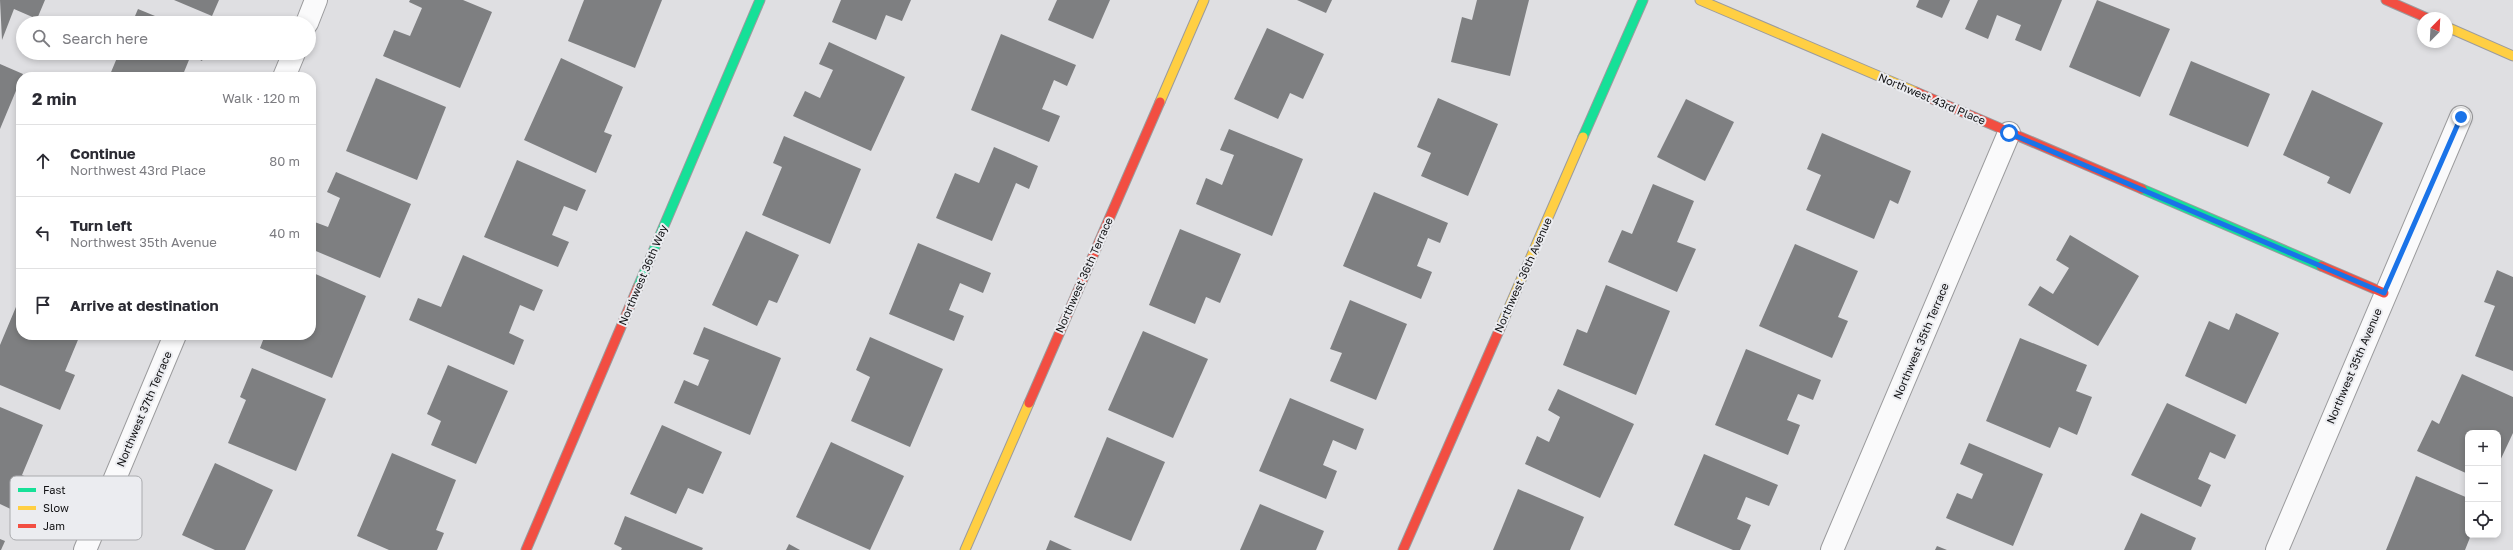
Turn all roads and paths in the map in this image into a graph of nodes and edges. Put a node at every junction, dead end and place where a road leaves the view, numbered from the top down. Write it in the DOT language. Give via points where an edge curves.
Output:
graph roads {
  1 [pos="316,0"];
  2 [pos="760,0"];
  3 [pos="1204,0"];
  4 [pos="1643,0"];
  5 [pos="1700,0"];
  6 [pos="2386,0"];
  7 [pos="2417,14"];
  8 [pos="310,16"];
  9 [pos="2453,30"];
  10 [pos="2513,56"];
  11 [pos="291,60"];
  12 [pos="286,72"];
  13 [pos="2461,117"];
  14 [pos="2009,133"];
  15 [pos="2384,293"];
  16 [pos="173,340"];
  17 [pos="116,476"];
  18 [pos="89,540"];
  19 [pos="85,550"];
  20 [pos="526,550"];
  21 [pos="965,550"];
  22 [pos="1403,550"];
  23 [pos="1832,550"];
  24 [pos="2277,550"];
  1 -- 8 [label="street"];
  2 -- 20 [label="street, Northwest 36th Way"];
  3 -- 21 [label="street, Northwest 36th Terrace"];
  4 -- 22 [label="street, Northwest 36th Avenue"];
  5 -- 14 [label="street, Northwest 43rd Place"];
  6 -- 7 [label="street"];
  9 -- 10 [label="street"];
  11 -- 12 [label="street"];
  13 -- 15 [label="street, Northwest 35th Avenue"];
  14 -- 15 [label="street, Northwest 43rd Place"];
  14 -- 23 [label="street, Northwest 35th Terrace"];
  15 -- 24 [label="street, Northwest 35th Avenue"];
  16 -- 17 [label="street, Northwest 37th Terrace"];
  18 -- 19 [label="street, Northwest 37th Terrace"];
}
